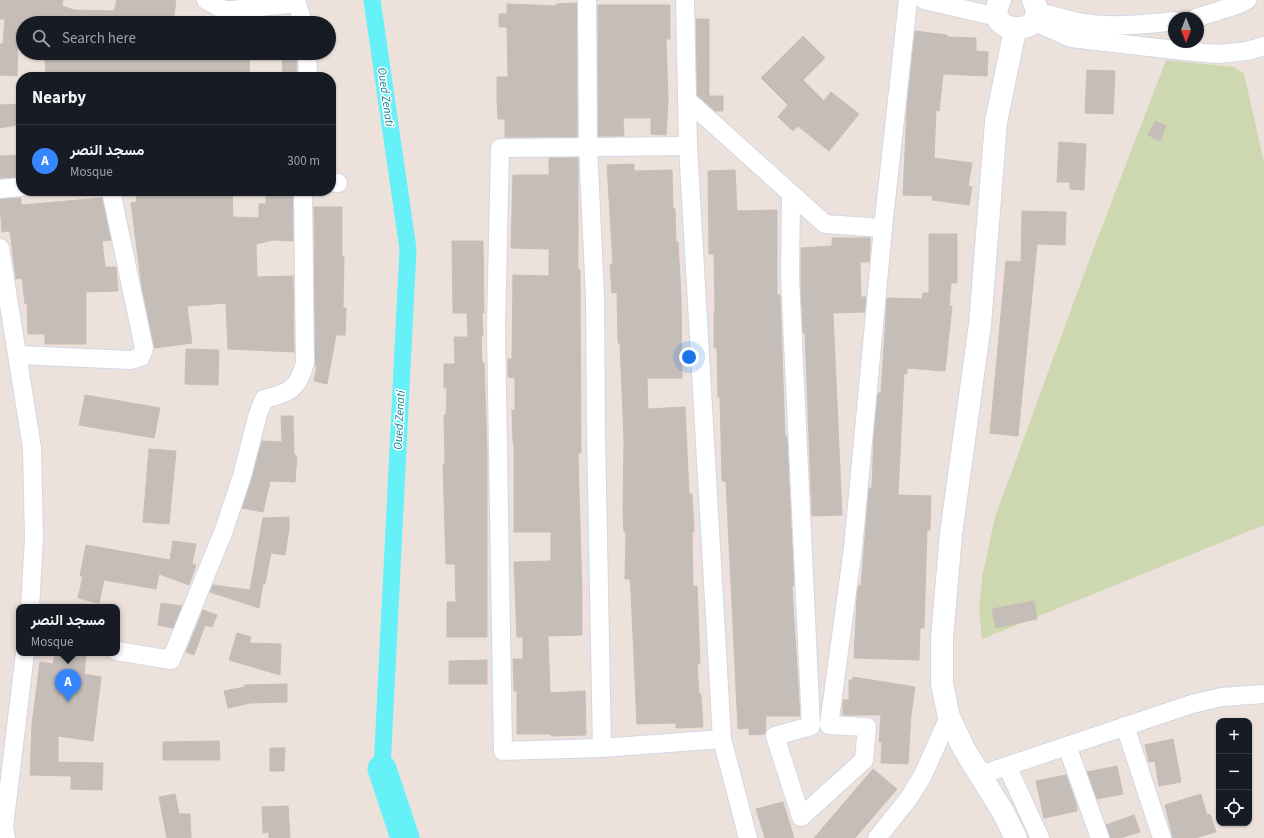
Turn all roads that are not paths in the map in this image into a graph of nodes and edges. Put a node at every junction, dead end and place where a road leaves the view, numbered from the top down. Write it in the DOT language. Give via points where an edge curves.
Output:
graph roads {
  1 [pos="206,0"];
  2 [pos="587,0"];
  3 [pos="685,0"];
  4 [pos="908,0"];
  5 [pos="924,0"];
  6 [pos="1247,0"];
  7 [pos="296,1"];
  8 [pos="1019,13"];
  9 [pos="1204,15"];
  10 [pos="301,16"];
  11 [pos="1168,22"];
  12 [pos="1264,46"];
  13 [pos="307,60"];
  14 [pos="308,72"];
  15 [pos="687,100"];
  16 [pos="688,146"];
  17 [pos="588,147"];
  18 [pos="16,187"];
  19 [pos="0,189"];
  20 [pos="791,194"];
  21 [pos="112,196"];
  22 [pos="303,196"];
  23 [pos="883,228"];
  24 [pos="0,248"];
  25 [pos="3,288"];
  26 [pos="18,355"];
  27 [pos="30,604"];
  28 [pos="120,652"];
  29 [pos="25,656"];
  30 [pos="1264,694"];
  31 [pos="949,717"];
  32 [pos="1125,726"];
  33 [pos="722,739"];
  34 [pos="1067,746"];
  35 [pos="602,748"];
  36 [pos="1007,766"];
  37 [pos="980,775"];
  38 [pos="3,831"];
  39 [pos="748,838"];
  40 [pos="877,838"];
  41 [pos="1016,838"];
  42 [pos="1040,838"];
  43 [pos="1100,838"];
  44 [pos="1162,838"];
  1 -- 7 [label="street" via="222,9 232,10"];
  2 -- 17 [label="street"];
  3 -- 15 [label="street"];
  4 -- 23 [label="street"];
  5 -- 8 [label="street"];
  6 -- 9 [label="street"];
  7 -- 10 [label="street"];
  8 -- 11 [label="street" via="1104,25"];
  8 -- 12 [label="street" via="1072,38 1218,54 1247,51"];
  8 -- 31 [label="main road" via="996,122 980,324 951,534 942,638 942,684"];
  13 -- 14 [label="street"];
  15 -- 16 [label="street"];
  15 -- 20 [label="street"];
  16 -- 17 [label="street"];
  16 -- 33 [label="street"];
  17 -- 35 [label="street" via="595,296"];
  17 -- 35 [label="street" via="500,148 496,329 503,751"];
  18 -- 19 [label="street"];
  20 -- 23 [label="street" via="825,224"];
  20 -- 23 [label="street" via="790,277 811,726 775,736 802,817 864,760 867,727 829,725 853,548"];
  21 -- 26 [label="street" via="144,348 141,357 131,360"];
  22 -- 28 [label="street" via="305,363 301,378 293,388 282,395 264,399 224,530 171,660"];
  24 -- 25 [label="street"];
  25 -- 26 [label="street"];
  26 -- 27 [label="street" via="32,448 34,482"];
  29 -- 38 [label="street"];
  30 -- 32 [label="street" via="1222,697 1199,702"];
  31 -- 37 [label="main road"];
  31 -- 40 [label="street" via="923,775 909,798"];
  32 -- 34 [label="street"];
  32 -- 44 [label="street"];
  33 -- 35 [label="street"];
  33 -- 39 [label="street"];
  34 -- 36 [label="street"];
  34 -- 43 [label="street"];
  36 -- 37 [label="street"];
  36 -- 42 [label="street"];
  37 -- 41 [label="main road"];
}
